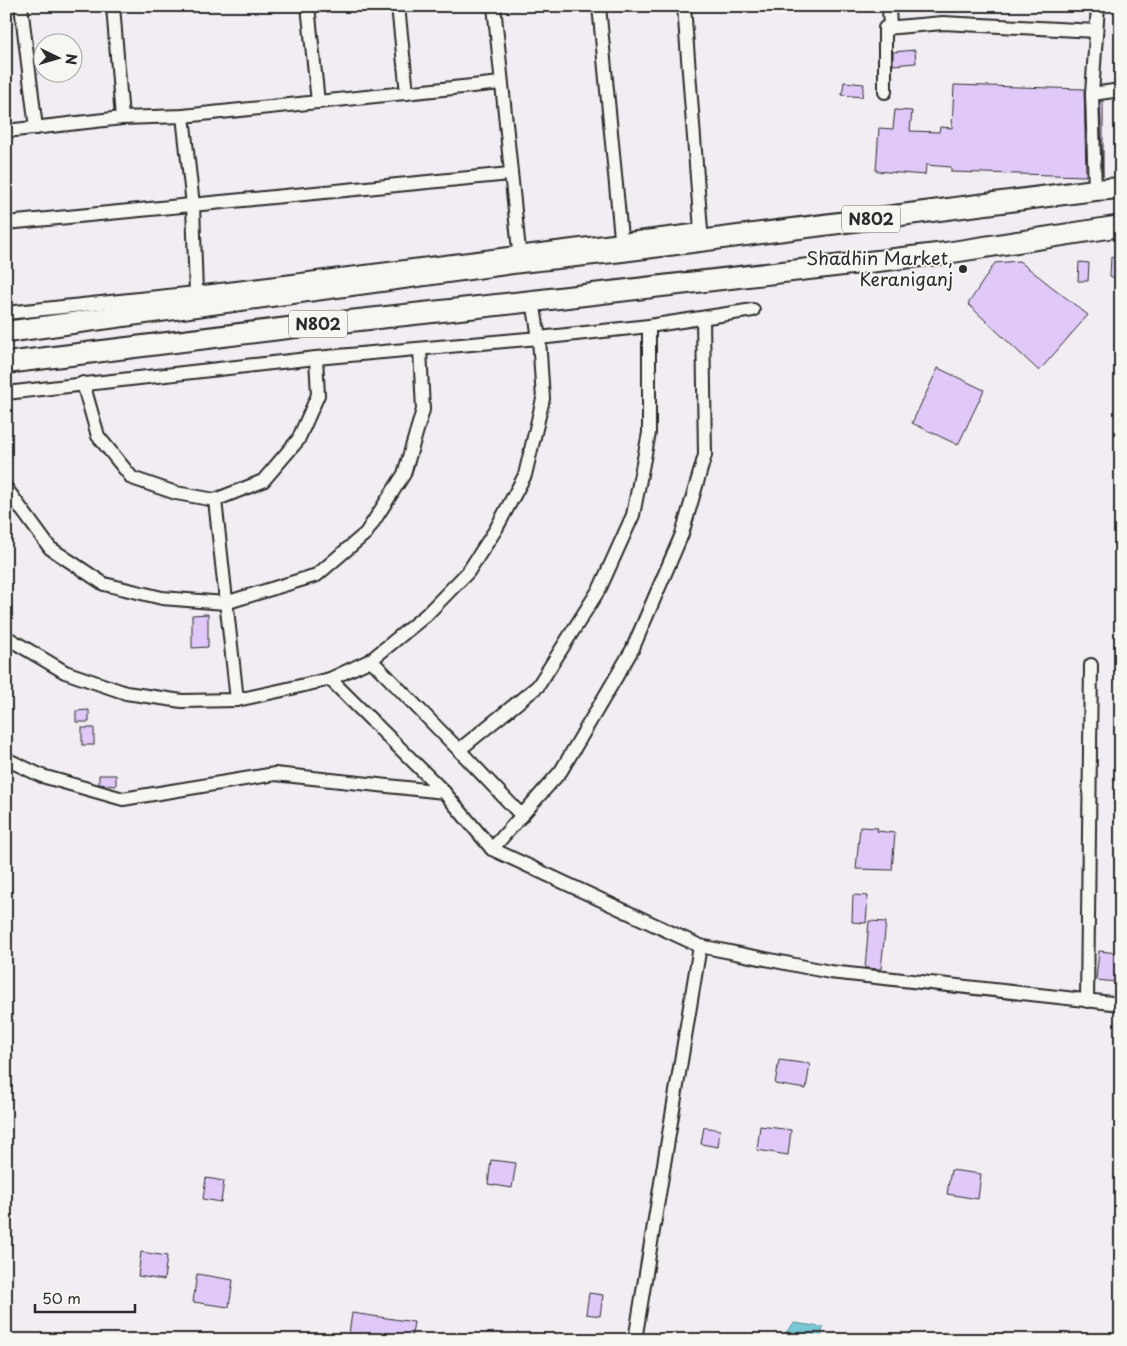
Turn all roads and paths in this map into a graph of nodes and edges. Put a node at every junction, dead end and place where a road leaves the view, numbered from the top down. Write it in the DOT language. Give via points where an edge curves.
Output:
graph roads {
  1 [pos="21,6"];
  2 [pos="113,6"];
  3 [pos="308,6"];
  4 [pos="398,6"];
  5 [pos="494,6"];
  6 [pos="599,6"];
  7 [pos="684,6"];
  8 [pos="889,6"];
  9 [pos="1098,6"];
  10 [pos="890,28"];
  11 [pos="1096,31"];
  12 [pos="501,83"];
  13 [pos="1121,90"];
  14 [pos="885,92"];
  15 [pos="407,93"];
  16 [pos="1092,94"];
  17 [pos="318,102"];
  18 [pos="183,116"];
  19 [pos="122,118"];
  20 [pos="36,128"];
  21 [pos="6,131"];
  22 [pos="510,174"];
  23 [pos="1121,188"];
  24 [pos="1095,190"];
  25 [pos="193,205"];
  26 [pos="6,223"];
  27 [pos="1121,226"];
  28 [pos="621,246"];
  29 [pos="520,257"];
  30 [pos="196,293"];
  31 [pos="533,301"];
  32 [pos="753,310"];
  33 [pos="6,313"];
  34 [pos="703,318"];
  35 [pos="649,326"];
  36 [pos="6,332"];
  37 [pos="539,338"];
  38 [pos="420,349"];
  39 [pos="316,358"];
  40 [pos="6,362"];
  41 [pos="83,383"];
  42 [pos="6,392"];
  43 [pos="6,488"];
  44 [pos="215,500"];
  45 [pos="225,603"];
  46 [pos="6,637"];
  47 [pos="371,660"];
  48 [pos="1091,664"];
  49 [pos="330,679"];
  50 [pos="237,700"];
  51 [pos="459,750"];
  52 [pos="6,759"];
  53 [pos="444,792"];
  54 [pos="522,816"];
  55 [pos="492,849"];
  56 [pos="700,946"];
  57 [pos="1087,1000"];
  58 [pos="1121,1004"];
  59 [pos="635,1340"];
  1 -- 20 [label="street"];
  2 -- 19 [label="street"];
  3 -- 17 [label="street"];
  4 -- 15 [label="street"];
  5 -- 12 [label="street"];
  6 -- 28 [label="street"];
  7 -- 28 [label="street" via="701,230"];
  8 -- 10 [label="street"];
  9 -- 11 [label="street"];
  10 -- 11 [label="street" via="943,23"];
  10 -- 14 [label="street" via="884,28"];
  11 -- 16 [label="street"];
  12 -- 15 [label="street"];
  12 -- 22 [label="street"];
  13 -- 16 [label="street"];
  15 -- 17 [label="street"];
  16 -- 24 [label="street"];
  17 -- 18 [label="street"];
  18 -- 19 [label="street"];
  18 -- 25 [label="street"];
  19 -- 20 [label="street"];
  20 -- 21 [label="street"];
  22 -- 25 [label="street"];
  22 -- 29 [label="street"];
  23 -- 24 [label="highway, N802"];
  24 -- 28 [label="highway, N802"];
  25 -- 26 [label="street"];
  25 -- 30 [label="street"];
  27 -- 31 [label="highway, N802" via="946,253"];
  28 -- 29 [label="highway, N802"];
  29 -- 30 [label="street"];
  29 -- 36 [label="highway, N802"];
  30 -- 33 [label="street"];
  31 -- 37 [label="street"];
  31 -- 40 [label="highway, N802"];
  32 -- 34 [label="street"];
  34 -- 35 [label="street"];
  34 -- 54 [label="street" via="705,455 682,534 632,650 561,771"];
  35 -- 37 [label="street"];
  35 -- 51 [label="street" via="649,433 633,514 600,588 538,686"];
  37 -- 38 [label="street"];
  37 -- 47 [label="street" via="542,398 525,474 496,529 468,572 426,615"];
  38 -- 39 [label="street"];
  38 -- 45 [label="street" via="423,410 404,474 366,533 316,575"];
  39 -- 41 [label="street"];
  39 -- 44 [label="street" via="318,395 298,440 263,481"];
  41 -- 42 [label="street"];
  41 -- 44 [label="street" via="98,436 132,478 176,493"];
  43 -- 45 [label="street" via="50,548 104,584 162,598"];
  44 -- 45 [label="street"];
  45 -- 50 [label="street"];
  46 -- 50 [label="street" via="64,672 126,693 182,701"];
  47 -- 49 [label="street"];
  47 -- 51 [label="street"];
  48 -- 57 [label="street"];
  49 -- 50 [label="street"];
  49 -- 53 [label="street"];
  51 -- 54 [label="street"];
  52 -- 53 [label="street" via="42,776 123,799 275,774"];
  53 -- 55 [label="street"];
  54 -- 55 [label="street"];
  55 -- 56 [label="street"];
  56 -- 57 [label="street" via="830,972"];
  56 -- 59 [label="street"];
  57 -- 58 [label="street"];
}
